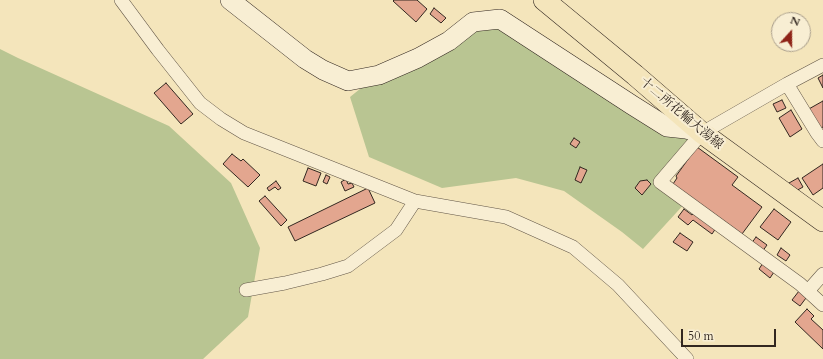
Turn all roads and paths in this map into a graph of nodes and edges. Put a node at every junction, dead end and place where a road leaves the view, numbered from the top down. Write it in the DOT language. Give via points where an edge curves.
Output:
graph roads {
  1 [pos="121,0"];
  2 [pos="230,0"];
  3 [pos="544,0"];
  4 [pos="823,65"];
  5 [pos="787,84"];
  6 [pos="702,133"];
  7 [pos="823,141"];
  8 [pos="415,201"];
  9 [pos="823,221"];
  10 [pos="823,274"];
  11 [pos="246,290"];
  12 [pos="808,291"];
  13 [pos="823,305"];
  14 [pos="687,359"];
  1 -- 8 [label="street" via="200,103 220,119 244,133"];
  2 -- 6 [label="street" via="305,59 348,80 379,75 418,58 449,41 473,22 500,19 667,127"];
  3 -- 6 [label="main road, 十二所花輪大湯線"];
  4 -- 5 [label="street"];
  5 -- 6 [label="street"];
  5 -- 7 [label="street"];
  6 -- 9 [label="main road, 十二所花輪大湯線"];
  6 -- 12 [label="street" via="660,182"];
  8 -- 11 [label="street" via="396,230 348,266 285,283"];
  8 -- 14 [label="street" via="506,217 572,247 618,285"];
  10 -- 12 [label="street"];
  12 -- 13 [label="street"];
}
